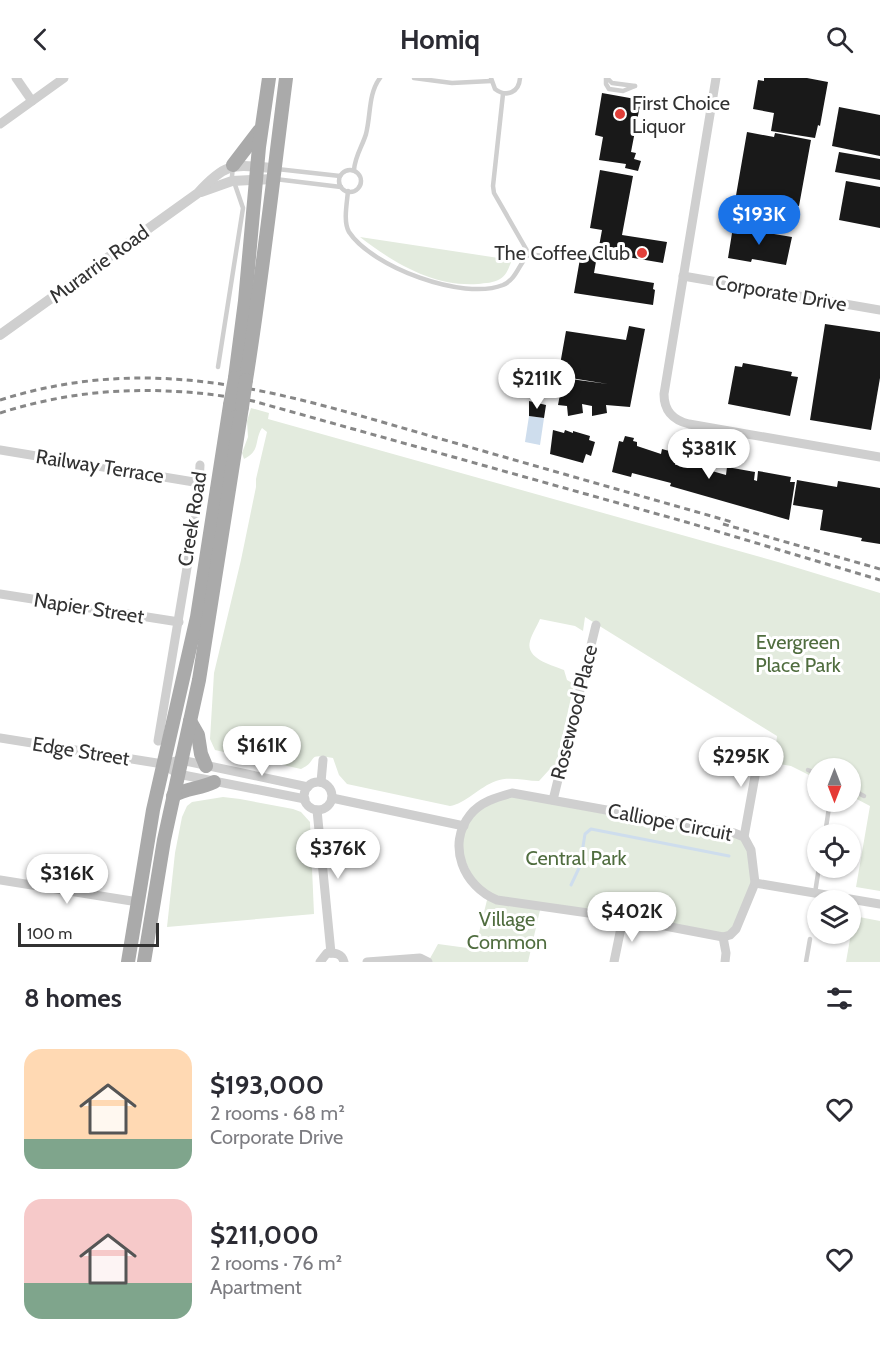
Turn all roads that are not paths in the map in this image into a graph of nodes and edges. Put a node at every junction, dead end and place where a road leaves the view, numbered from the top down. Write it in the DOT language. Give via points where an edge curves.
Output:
graph roads {
  1 [pos="16,78"];
  2 [pos="64,78"];
  3 [pos="269,78"];
  4 [pos="286,78"];
  5 [pos="380,78"];
  6 [pos="414,78"];
  7 [pos="520,78"];
  8 [pos="606,78"];
  9 [pos="716,78"];
  10 [pos="491,80"];
  11 [pos="635,86"];
  12 [pos="503,94"];
  13 [pos="32,101"];
  14 [pos="0,124"];
  15 [pos="262,127"];
  16 [pos="233,165"];
  17 [pos="354,170"];
  18 [pos="257,173"];
  19 [pos="273,174"];
  20 [pos="340,176"];
  21 [pos="234,181"];
  22 [pos="341,187"];
  23 [pos="348,191"];
  24 [pos="198,193"];
  25 [pos="529,254"];
  26 [pos="564,259"];
  27 [pos="683,276"];
  28 [pos="880,310"];
  29 [pos="0,335"];
  30 [pos="218,367"];
  31 [pos="240,379"];
  32 [pos="236,406"];
  33 [pos="0,450"];
  34 [pos="880,457"];
  35 [pos="200,465"];
  36 [pos="200,483"];
  37 [pos="0,594"];
  38 [pos="179,622"];
  39 [pos="596,625"];
  40 [pos="190,721"];
  41 [pos="0,738"];
  42 [pos="158,741"];
  43 [pos="761,743"];
  44 [pos="323,760"];
  45 [pos="163,764"];
  46 [pos="206,766"];
  47 [pos="179,767"];
  48 [pos="214,782"];
  49 [pos="321,782"];
  50 [pos="308,787"];
  51 [pos="861,794"];
  52 [pos="173,796"];
  53 [pos="864,796"];
  54 [pos="332,798"];
  55 [pos="305,799"];
  56 [pos="553,800"];
  57 [pos="317,810"];
  58 [pos="464,826"];
  59 [pos="744,837"];
  60 [pos="0,880"];
  61 [pos="755,883"];
  62 [pos="807,892"];
  63 [pos="861,900"];
  64 [pos="138,902"];
  65 [pos="880,903"];
  66 [pos="623,918"];
  67 [pos="723,937"];
  68 [pos="809,944"];
  69 [pos="331,953"];
  70 [pos="128,962"];
  71 [pos="144,962"];
  72 [pos="320,962"];
  73 [pos="344,962"];
  74 [pos="367,962"];
  75 [pos="428,962"];
  76 [pos="614,962"];
  77 [pos="725,962"];
  78 [pos="806,962"];
  1 -- 13 [label="street"];
  2 -- 13 [label="street"];
  3 -- 15 [label="main road, Creek Road"];
  4 -- 19 [label="main road, Creek Road"];
  5 -- 17 [label="lane"];
  6 -- 10 [label="lane" via="452,83"];
  7 -- 12 [label="lane" via="513,92"];
  8 -- 11 [label="lane" via="609,89 623,91"];
  9 -- 27 [label="street"];
  10 -- 12 [label="lane"];
  12 -- 25 [label="lane" via="494,193"];
  13 -- 14 [label="street"];
  15 -- 16 [label="main road"];
  15 -- 18 [label="main road, Creek Road"];
  16 -- 18 [label="street, Murarrie Road"];
  16 -- 21 [label="lane"];
  16 -- 24 [label="street, Murarrie Road" via="210,179"];
  17 -- 20 [label="lane" via="344,171"];
  17 -- 23 [label="lane" via="362,182"];
  18 -- 19 [label="street, Murarrie Road"];
  18 -- 21 [label="street, Murarrie Road"];
  18 -- 31 [label="main road, Creek Road"];
  19 -- 20 [label="lane"];
  19 -- 22 [label="lane"];
  19 -- 31 [label="main road, Creek Road" via="262,279"];
  20 -- 22 [label="lane"];
  21 -- 24 [label="street, Murarrie Road"];
  21 -- 30 [label="lane" via="243,208"];
  22 -- 23 [label="lane"];
  23 -- 25 [label="lane" via="348,230 383,260 420,278 465,288 504,285"];
  24 -- 29 [label="street, Murarrie Road"];
  25 -- 26 [label="lane"];
  27 -- 28 [label="street, Corporate Drive"];
  27 -- 34 [label="street" via="664,394 672,417 688,424"];
  31 -- 32 [label="main road, Creek Road, bridge"];
  32 -- 40 [label="main road, Creek Road"];
  32 -- 45 [label="main road, Creek Road" via="197,617"];
  33 -- 36 [label="street, Railway Terrace"];
  35 -- 36 [label="street, Creek Road"];
  36 -- 38 [label="street, Creek Road"];
  37 -- 38 [label="street, Napier Street"];
  38 -- 42 [label="street, Creek Road"];
  39 -- 56 [label="street, Rosewood Place"];
  40 -- 46 [label="main road"];
  40 -- 47 [label="main road, Creek Road"];
  41 -- 45 [label="street, Edge Street"];
  43 -- 59 [label="street"];
  44 -- 49 [label="street"];
  45 -- 47 [label="street"];
  45 -- 64 [label="main road, Creek Road"];
  46 -- 47 [label="street"];
  46 -- 50 [label="street"];
  47 -- 48 [label="street"];
  47 -- 52 [label="main road, Creek Road"];
  48 -- 52 [label="main road"];
  48 -- 55 [label="street"];
  49 -- 50 [label="street"];
  49 -- 54 [label="street" via="328,786"];
  50 -- 55 [label="street"];
  51 -- 53 [label="lane"];
  52 -- 71 [label="main road, Creek Road"];
  54 -- 57 [label="street" via="329,806"];
  54 -- 58 [label="street"];
  55 -- 57 [label="street" via="309,807"];
  56 -- 58 [label="street, Calliope Circuit" via="512,793 496,797 471,813"];
  56 -- 59 [label="street, Calliope Circuit"];
  57 -- 69 [label="street"];
  58 -- 66 [label="street" via="459,847 462,865 470,880 488,896"];
  59 -- 61 [label="street, Calliope Circuit" via="751,850"];
  60 -- 64 [label="street"];
  61 -- 62 [label="street"];
  61 -- 67 [label="street, Calliope Circuit" via="736,929"];
  63 -- 65 [label="street"];
  64 -- 70 [label="main road, Creek Road"];
  66 -- 67 [label="street"];
  66 -- 76 [label="street"];
  67 -- 77 [label="street"];
  68 -- 78 [label="lane"];
  69 -- 72 [label="street"];
  69 -- 73 [label="street" via="339,954"];
  74 -- 75 [label="street" via="420,958"];
}
